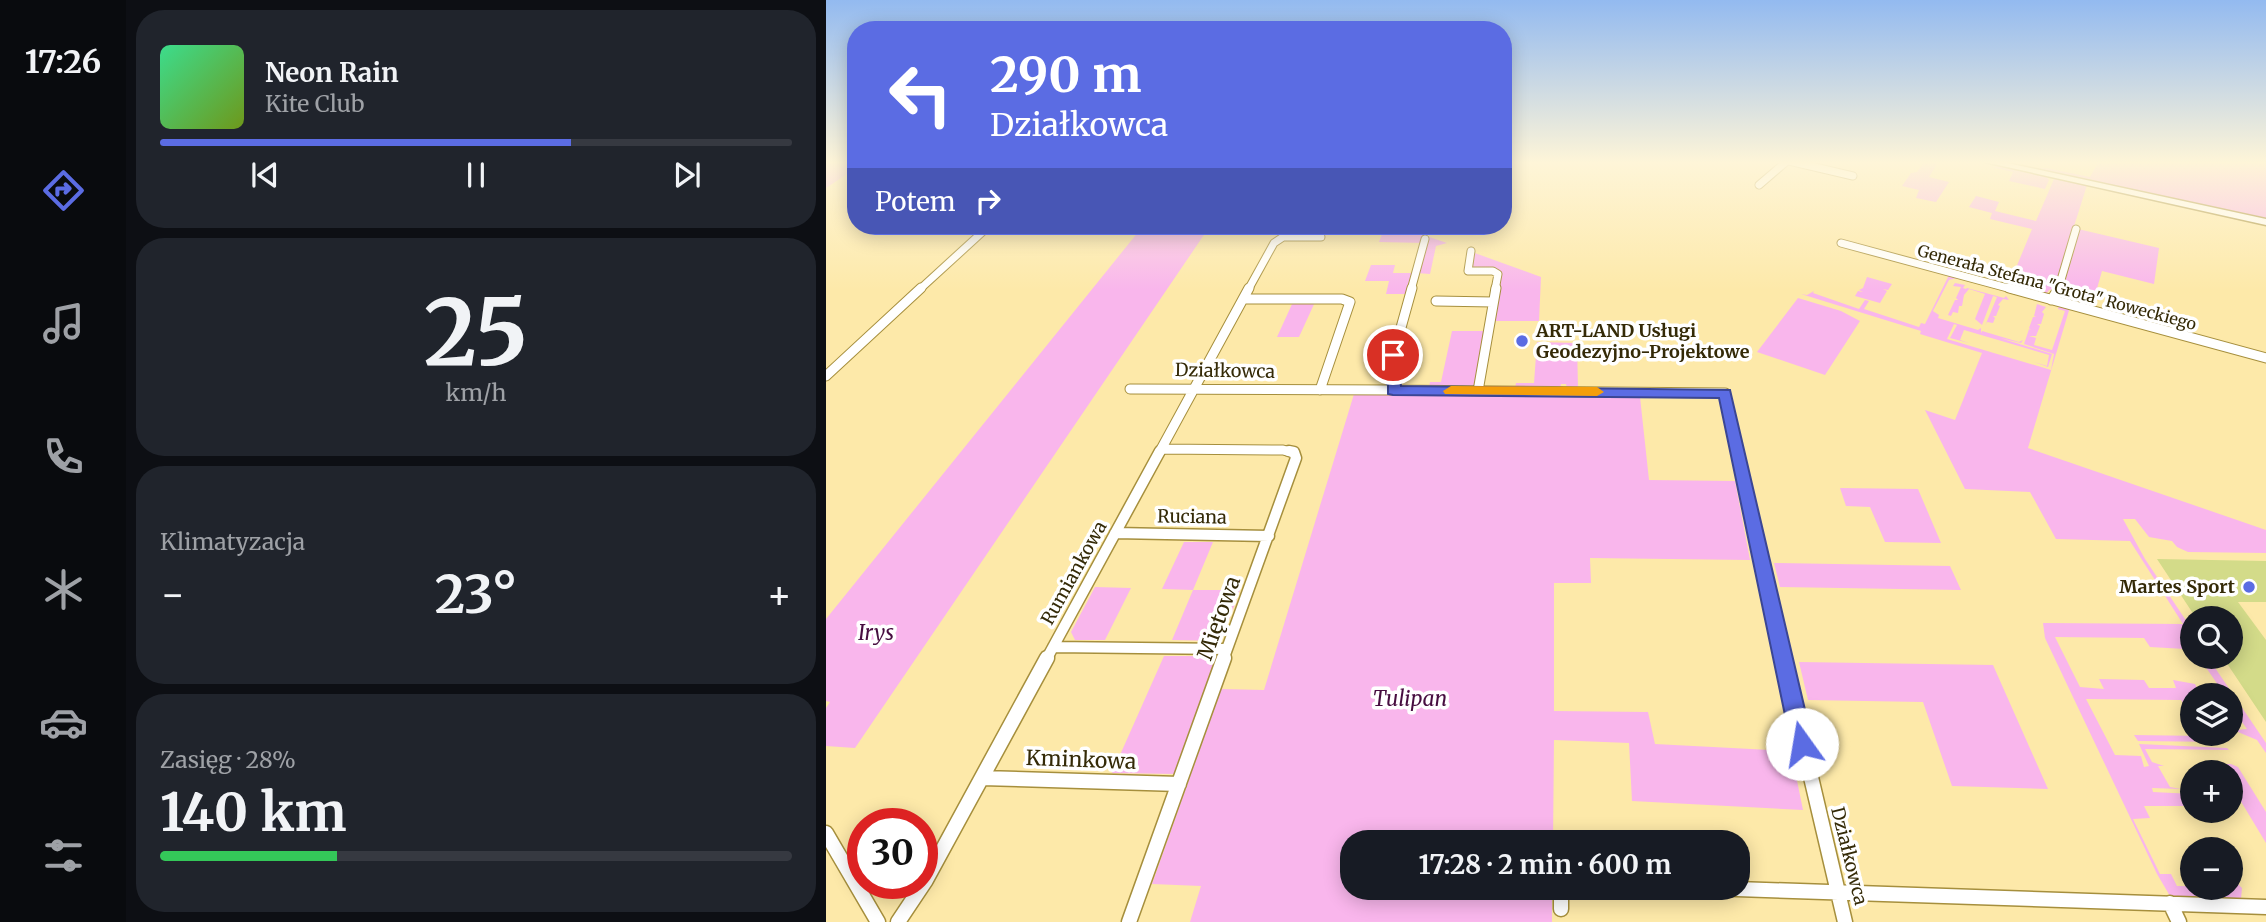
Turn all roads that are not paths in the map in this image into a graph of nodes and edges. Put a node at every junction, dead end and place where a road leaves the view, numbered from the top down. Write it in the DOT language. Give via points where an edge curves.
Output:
graph roads {
  1 [pos="2181,204"];
  2 [pos="2263,222"];
  3 [pos="2076,229"];
  4 [pos="979,235"];
  5 [pos="1321,237"];
  6 [pos="1425,239"];
  7 [pos="1841,243"];
  8 [pos="1471,251"];
  9 [pos="1243,299"];
  10 [pos="2051,300"];
  11 [pos="1436,301"];
  12 [pos="1493,302"];
  13 [pos="2266,358"];
  14 [pos="826,376"];
  15 [pos="1394,387"];
  16 [pos="1130,389"];
  17 [pos="1193,390"];
  18 [pos="1320,390"];
  19 [pos="1478,391"];
  20 [pos="1161,449"];
  21 [pos="1115,533"];
  22 [pos="1269,536"];
  23 [pos="1053,647"];
  24 [pos="1227,649"];
  25 [pos="982,778"];
  26 [pos="1179,784"];
  27 [pos="826,833"];
  28 [pos="1750,890"];
  29 [pos="1838,893"];
  30 [pos="1561,900"];
  31 [pos="2170,903"];
  32 [pos="2266,907"];
  33 [pos="1561,909"];
  34 [pos="878,922"];
  35 [pos="898,922"];
  36 [pos="1129,922"];
  37 [pos="1845,922"];
  38 [pos="2179,922"];
  1 -- 2 [label="street"];
  3 -- 10 [label="street" via="2061,286"];
  4 -- 14 [label="street"];
  5 -- 9 [label="street, Rumiankowa" via="1278,239"];
  6 -- 15 [label="street" via="1387,377"];
  7 -- 10 [label="street, Generała Stefana \"Grota\" Roweckiego"];
  8 -- 12 [label="street" via="1468,271 1498,274"];
  9 -- 17 [label="street, Rumiankowa"];
  9 -- 18 [label="street" via="1350,302"];
  10 -- 13 [label="street, Generała Stefana \"Grota\" Roweckiego"];
  11 -- 12 [label="street"];
  12 -- 19 [label="street"];
  15 -- 18 [label="street, Działkowca"];
  15 -- 19 [label="street, Działkowca"];
  16 -- 17 [label="street, Działkowca"];
  17 -- 18 [label="street, Działkowca"];
  17 -- 20 [label="street, Rumiankowa"];
  19 -- 29 [label="street, Działkowca" via="1725,393"];
  20 -- 21 [label="street, Rumiankowa"];
  20 -- 22 [label="street, Miętowa" via="1294,452 1295,462"];
  21 -- 22 [label="street, Ruciana"];
  21 -- 23 [label="street, Rumiankowa"];
  22 -- 24 [label="street, Miętowa"];
  23 -- 24 [label="street"];
  23 -- 25 [label="street, Rumiankowa"];
  24 -- 26 [label="street, Miętowa"];
  25 -- 26 [label="street, Kminkowa"];
  25 -- 35 [label="street, Rumiankowa"];
  26 -- 36 [label="street, Miętowa"];
  27 -- 34 [label="street"];
  28 -- 29 [label="street"];
  29 -- 31 [label="street"];
  29 -- 37 [label="street, Działkowca"];
  30 -- 33 [label="street"];
  31 -- 32 [label="street"];
  31 -- 38 [label="street"];
}
